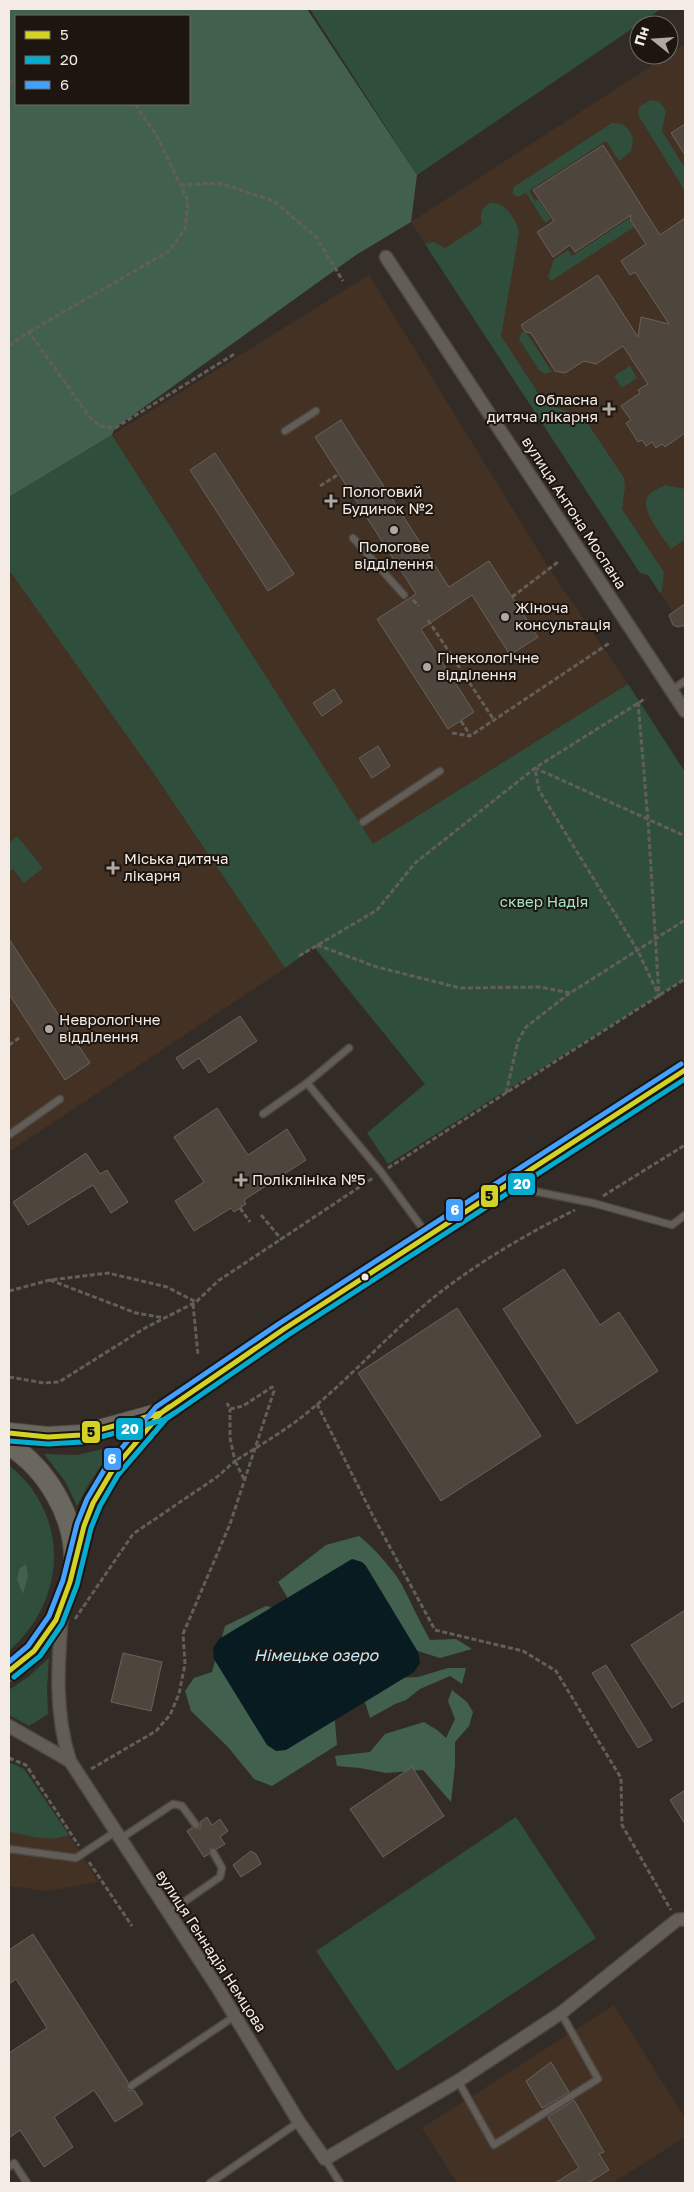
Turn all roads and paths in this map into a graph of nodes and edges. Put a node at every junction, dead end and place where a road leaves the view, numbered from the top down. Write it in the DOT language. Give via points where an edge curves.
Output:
graph roads {
  1 [pos="136,105"];
  2 [pos="180,185"];
  3 [pos="386,257"];
  4 [pos="343,281"];
  5 [pos="29,332"];
  6 [pos="9,346"];
  7 [pos="236,353"];
  8 [pos="316,411"];
  9 [pos="284,431"];
  10 [pos="339,474"];
  11 [pos="320,486"];
  12 [pos="353,538"];
  13 [pos="558,562"];
  14 [pos="404,594"];
  15 [pos="512,597"];
  16 [pos="428,620"];
  17 [pos="611,642"];
  18 [pos="685,681"];
  19 [pos="672,690"];
  20 [pos="646,698"];
  21 [pos="638,702"];
  22 [pos="685,711"];
  23 [pos="494,720"];
  24 [pos="461,721"];
  25 [pos="452,734"];
  26 [pos="470,736"];
  27 [pos="535,768"];
  28 [pos="440,771"];
  29 [pos="648,820"];
  30 [pos="363,822"];
  31 [pos="685,836"];
  32 [pos="685,920"];
  33 [pos="655,940"];
  34 [pos="317,945"];
  35 [pos="638,951"];
  36 [pos="299,956"];
  37 [pos="685,979"];
  38 [pos="570,993"];
  39 [pos="659,996"];
  40 [pos="19,1038"];
  41 [pos="9,1045"];
  42 [pos="349,1048"];
  43 [pos="685,1070"];
  44 [pos="307,1083"];
  45 [pos="506,1093"];
  46 [pos="60,1099"];
  47 [pos="263,1114"];
  48 [pos="9,1135"];
  49 [pos="685,1144"];
  50 [pos="381,1172"];
  51 [pos="507,1186"];
  52 [pos="593,1203"];
  53 [pos="240,1208"];
  54 [pos="261,1215"];
  55 [pos="685,1216"];
  56 [pos="250,1222"];
  57 [pos="428,1236"];
  58 [pos="282,1240"];
  59 [pos="50,1280"];
  60 [pos="9,1292"];
  61 [pos="195,1303"];
  62 [pos="167,1318"];
  63 [pos="198,1355"];
  64 [pos="9,1377"];
  65 [pos="227,1403"];
  66 [pos="317,1404"];
  67 [pos="230,1408"];
  68 [pos="161,1413"];
  69 [pos="9,1433"];
  70 [pos="9,1445"];
  71 [pos="255,1449"];
  72 [pos="235,1461"];
  73 [pos="244,1480"];
  74 [pos="74,1561"];
  75 [pos="63,1602"];
  76 [pos="60,1642"];
  77 [pos="9,1671"];
  78 [pos="9,1726"];
  79 [pos="9,1758"];
  80 [pos="70,1761"];
  81 [pos="80,1776"];
  82 [pos="196,1825"];
  83 [pos="117,1835"];
  84 [pos="9,1849"];
  85 [pos="213,1852"];
  86 [pos="83,1854"];
  87 [pos="168,1913"];
  88 [pos="681,1920"];
  89 [pos="132,1926"];
  90 [pos="561,2013"];
  91 [pos="235,2016"];
  92 [pos="458,2081"];
  93 [pos="131,2086"];
  94 [pos="299,2122"];
  95 [pos="325,2159"];
  96 [pos="9,2167"];
  97 [pos="27,2183"];
  98 [pos="210,2183"];
  99 [pos="340,2183"];
  1 -- 2 [label="path" via="158,138"];
  2 -- 4 [label="path" via="219,183 274,201 316,237"];
  2 -- 5 [label="path" via="188,201 185,229 169,251"];
  3 -- 19 [label="street, вулиця Антона Моспана"];
  5 -- 6 [label="path"];
  5 -- 7 [label="path" via="91,419 101,426 115,428"];
  8 -- 9 [label="lane"];
  10 -- 11 [label="path"];
  12 -- 14 [label="lane"];
  13 -- 15 [label="path"];
  16 -- 23 [label="path"];
  17 -- 23 [label="path"];
  18 -- 19 [label="lane"];
  19 -- 22 [label="street, вулиця Антона Моспана"];
  20 -- 21 [label="path"];
  21 -- 27 [label="path"];
  21 -- 29 [label="path"];
  23 -- 26 [label="path"];
  24 -- 26 [label="path"];
  25 -- 26 [label="path"];
  27 -- 29 [label="path"];
  27 -- 34 [label="path" via="415,863 377,910"];
  27 -- 35 [label="path" via="539,790"];
  28 -- 30 [label="lane"];
  29 -- 31 [label="path"];
  29 -- 33 [label="path"];
  32 -- 33 [label="path"];
  33 -- 35 [label="path"];
  33 -- 39 [label="path"];
  34 -- 36 [label="path"];
  34 -- 38 [label="path" via="377,967 460,988 540,987"];
  35 -- 38 [label="path"];
  35 -- 39 [label="path"];
  37 -- 39 [label="path"];
  38 -- 45 [label="path" via="526,1027 518,1041"];
  39 -- 45 [label="path"];
  40 -- 41 [label="path"];
  42 -- 44 [label="lane"];
  43 -- 51 [label="main road"];
  44 -- 47 [label="lane"];
  44 -- 50 [label="lane"];
  45 -- 50 [label="path"];
  46 -- 48 [label="lane"];
  49 -- 52 [label="path"];
  50 -- 57 [label="lane"];
  50 -- 58 [label="path"];
  51 -- 52 [label="lane"];
  51 -- 57 [label="main road"];
  52 -- 55 [label="lane" via="672,1225"];
  52 -- 66 [label="path" via="552,1221 478,1266 428,1302"];
  53 -- 56 [label="path"];
  54 -- 58 [label="path"];
  57 -- 68 [label="main road"];
  58 -- 61 [label="path" via="218,1281"];
  59 -- 60 [label="path"];
  59 -- 61 [label="path" via="108,1274 168,1287"];
  59 -- 62 [label="path" via="136,1313"];
  61 -- 62 [label="path"];
  61 -- 63 [label="path"];
  62 -- 64 [label="path" via="145,1328 59,1382"];
  65 -- 67 [label="path"];
  66 -- 71 [label="path"];
  66 -- 88 [label="path" via="435,1630 523,1651 556,1671 621,1778 622,1825"];
  67 -- 71 [label="path" via="243,1406 272,1387 275,1393"];
  67 -- 72 [label="path" via="230,1438"];
  68 -- 69 [label="main road" via="81,1434 53,1437"];
  68 -- 74 [label="main road" via="102,1487 84,1526"];
  70 -- 74 [label="main road" via="29,1460 53,1490 68,1523"];
  71 -- 72 [label="path"];
  71 -- 73 [label="path"];
  72 -- 73 [label="path"];
  72 -- 76 [label="path" via="133,1534"];
  73 -- 81 [label="path" via="230,1524 184,1634 185,1664 179,1694 170,1715 156,1731"];
  74 -- 75 [label="main road"];
  75 -- 76 [label="street"];
  75 -- 77 [label="main road" via="46,1636 34,1651"];
  76 -- 80 [label="street" via="59,1711"];
  78 -- 80 [label="street"];
  79 -- 86 [label="path" via="26,1765"];
  80 -- 81 [label="street, вулиця Геннадія Немцова"];
  81 -- 83 [label="street, вулиця Геннадія Немцова"];
  82 -- 83 [label="lane" via="182,1806 173,1804"];
  83 -- 86 [label="lane"];
  83 -- 87 [label="street, вулиця Геннадія Немцова"];
  84 -- 86 [label="lane" via="76,1858"];
  85 -- 87 [label="lane" via="222,1868 220,1876"];
  86 -- 89 [label="path"];
  87 -- 91 [label="street, вулиця Геннадія Немцова"];
  88 -- 90 [label="street"];
  90 -- 92 [label="street"];
  90 -- 92 [label="lane" via="598,2079 494,2145"];
  91 -- 93 [label="lane"];
  91 -- 94 [label="street, вулиця Геннадія Немцова"];
  92 -- 95 [label="street"];
  94 -- 95 [label="street, вулиця Геннадія Немцова"];
  94 -- 98 [label="lane"];
  95 -- 99 [label="lane"];
  96 -- 97 [label="lane" via="14,2164"];
}
